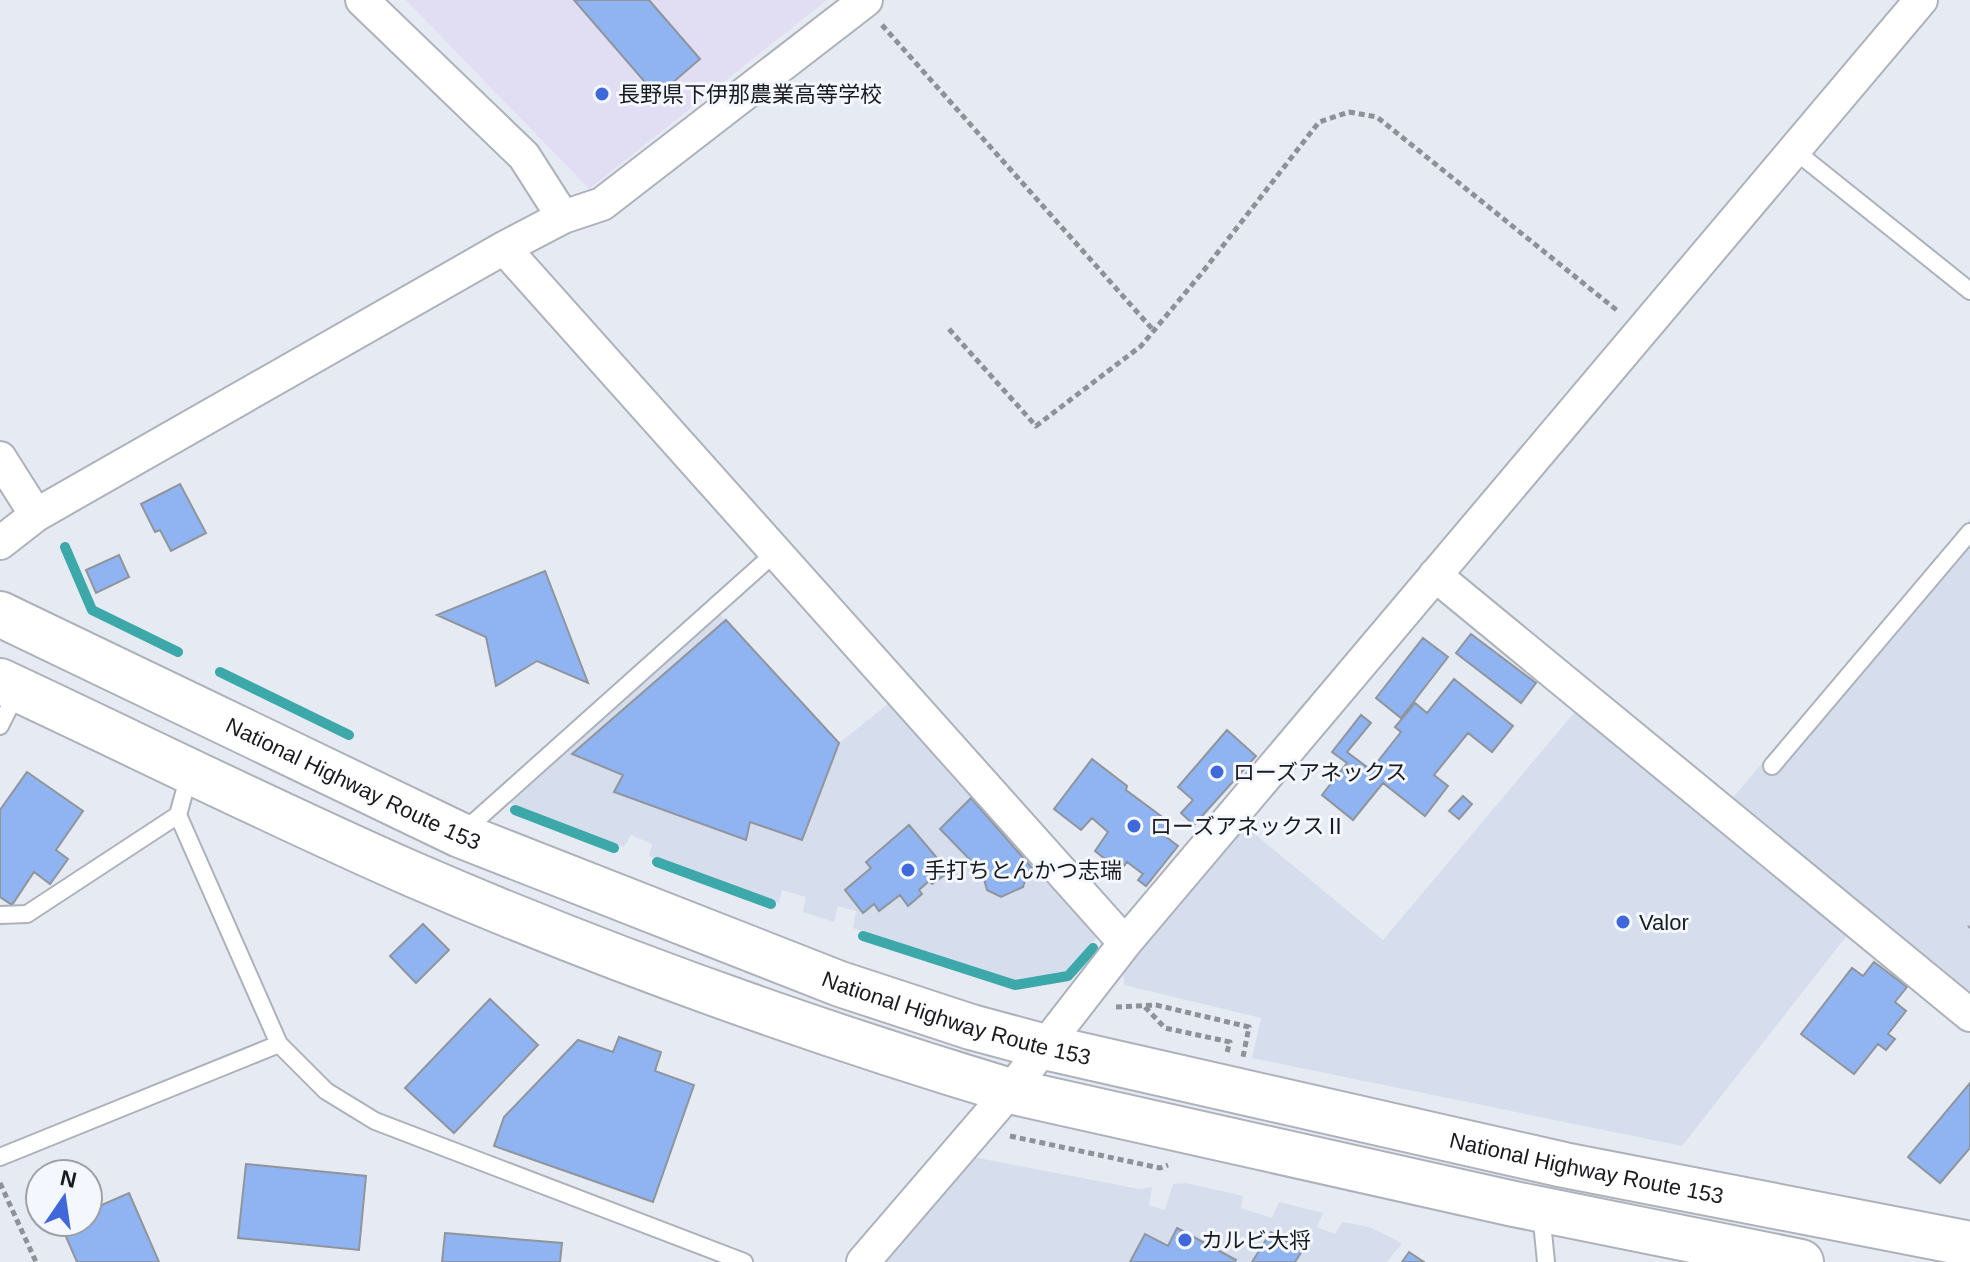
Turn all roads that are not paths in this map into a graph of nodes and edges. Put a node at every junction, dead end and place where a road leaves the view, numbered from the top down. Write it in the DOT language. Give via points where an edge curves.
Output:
graph roads {
  1 [pos="362,0"];
  2 [pos="1921,0"];
  3 [pos="864,2"];
  4 [pos="1794,150"];
  5 [pos="563,217"];
  6 [pos="504,248"];
  7 [pos="1970,291"];
  8 [pos="0,458"];
  9 [pos="36,515"];
  10 [pos="1970,532"];
  11 [pos="0,543"];
  12 [pos="776,552"];
  13 [pos="1435,575"];
  14 [pos="0,614"];
  15 [pos="6,699"];
  16 [pos="1772,766"];
  17 [pos="191,770"];
  18 [pos="178,815"];
  19 [pos="460,835"];
  20 [pos="0,915"];
  21 [pos="1125,943"];
  22 [pos="1970,1015"];
  23 [pos="279,1044"];
  24 [pos="1045,1047"];
  25 [pos="1010,1091"];
  26 [pos="0,1157"];
  27 [pos="1541,1209"];
  28 [pos="1970,1244"];
  29 [pos="744,1262"];
  30 [pos="863,1262"];
  31 [pos="1546,1262"];
  32 [pos="1801,1262"];
  1 -- 5 [label="street" via="524,156"];
  2 -- 4 [label="street"];
  3 -- 5 [label="street" via="602,204"];
  4 -- 7 [label="lane"];
  4 -- 13 [label="street"];
  5 -- 6 [label="street"];
  6 -- 9 [label="street"];
  6 -- 12 [label="street"];
  8 -- 9 [label="street"];
  9 -- 11 [label="street"];
  10 -- 16 [label="lane"];
  12 -- 19 [label="lane"];
  12 -- 21 [label="street"];
  13 -- 21 [label="street"];
  13 -- 22 [label="street"];
  14 -- 19 [label="highway, National Highway Route 153"];
  15 -- 17 [label="highway"];
  17 -- 18 [label="lane"];
  17 -- 25 [label="highway" via="410,873 598,949"];
  18 -- 20 [label="lane" via="27,914"];
  18 -- 23 [label="lane"];
  19 -- 24 [label="highway, National Highway Route 153" via="840,984"];
  21 -- 24 [label="street"];
  23 -- 26 [label="lane"];
  23 -- 29 [label="lane" via="326,1091 375,1121"];
  24 -- 25 [label="street"];
  24 -- 28 [label="highway, National Highway Route 153" via="1564,1165"];
  25 -- 27 [label="highway"];
  25 -- 30 [label="street"];
  27 -- 31 [label="lane"];
  27 -- 32 [label="highway"];
}
